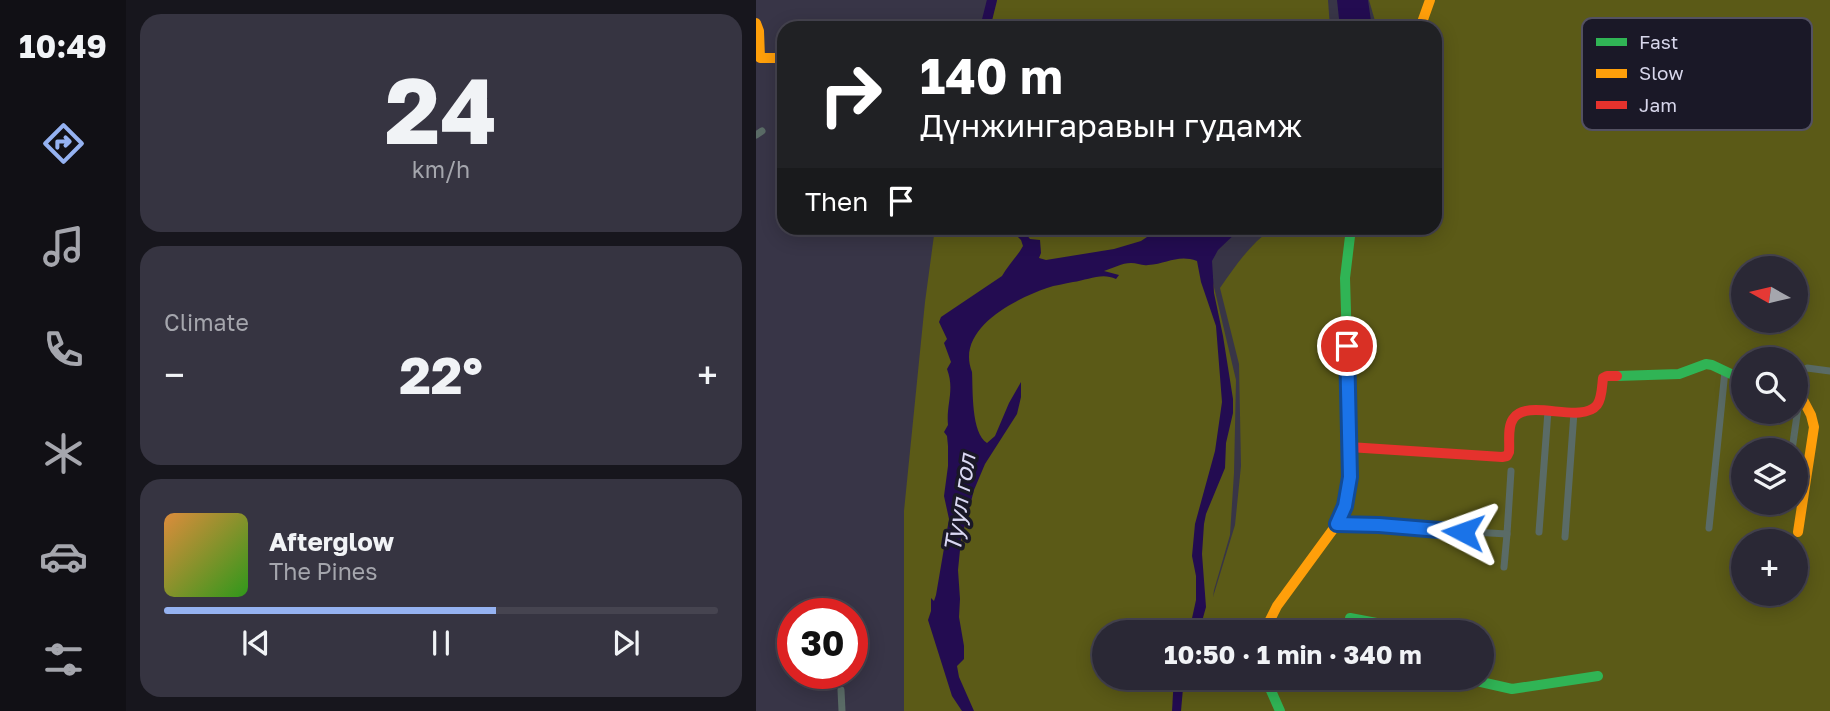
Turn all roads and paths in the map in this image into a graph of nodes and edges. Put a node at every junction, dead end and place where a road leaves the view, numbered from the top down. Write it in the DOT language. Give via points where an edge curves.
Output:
graph roads {
  1 [pos="1430,0"];
  2 [pos="1422,21"];
  3 [pos="756,23"];
  4 [pos="777,58"];
  5 [pos="1350,235"];
  6 [pos="1808,368"];
  7 [pos="1725,371"];
  8 [pos="1830,371"];
  9 [pos="1731,374"];
  10 [pos="1808,409"];
  11 [pos="1548,411"];
  12 [pos="1574,412"];
  13 [pos="1349,447"];
  14 [pos="1511,471"];
  15 [pos="1337,524"];
  16 [pos="1709,528"];
  17 [pos="1798,529"];
  18 [pos="1539,532"];
  19 [pos="1507,534"];
  20 [pos="1565,537"];
  21 [pos="1504,567"];
  22 [pos="1350,618"];
  23 [pos="1270,620"];
  24 [pos="1361,620"];
  25 [pos="1598,676"];
  26 [pos="1494,685"];
  27 [pos="841,690"];
  28 [pos="1271,690"];
  29 [pos="842,711"];
  30 [pos="1280,711"];
  1 -- 2 [label="street"];
  3 -- 4 [label="street" via="760,58"];
  5 -- 13 [label="street" via="1345,278"];
  6 -- 8 [label="street"];
  7 -- 9 [label="street"];
  7 -- 12 [label="street" via="1706,364 1679,374 1607,376 1597,405"];
  7 -- 16 [label="street"];
  10 -- 17 [label="street" via="1814,427"];
  11 -- 12 [label="street"];
  11 -- 13 [label="street" via="1522,412 1514,417 1509,452 1502,457"];
  11 -- 18 [label="street"];
  12 -- 20 [label="street"];
  13 -- 15 [label="street" via="1350,477"];
  14 -- 19 [label="street"];
  15 -- 19 [label="street"];
  15 -- 23 [label="street"];
  19 -- 21 [label="street"];
  22 -- 24 [label="street"];
  25 -- 26 [label="street" via="1512,689"];
  27 -- 29 [label="street"];
  28 -- 30 [label="street"];
}
